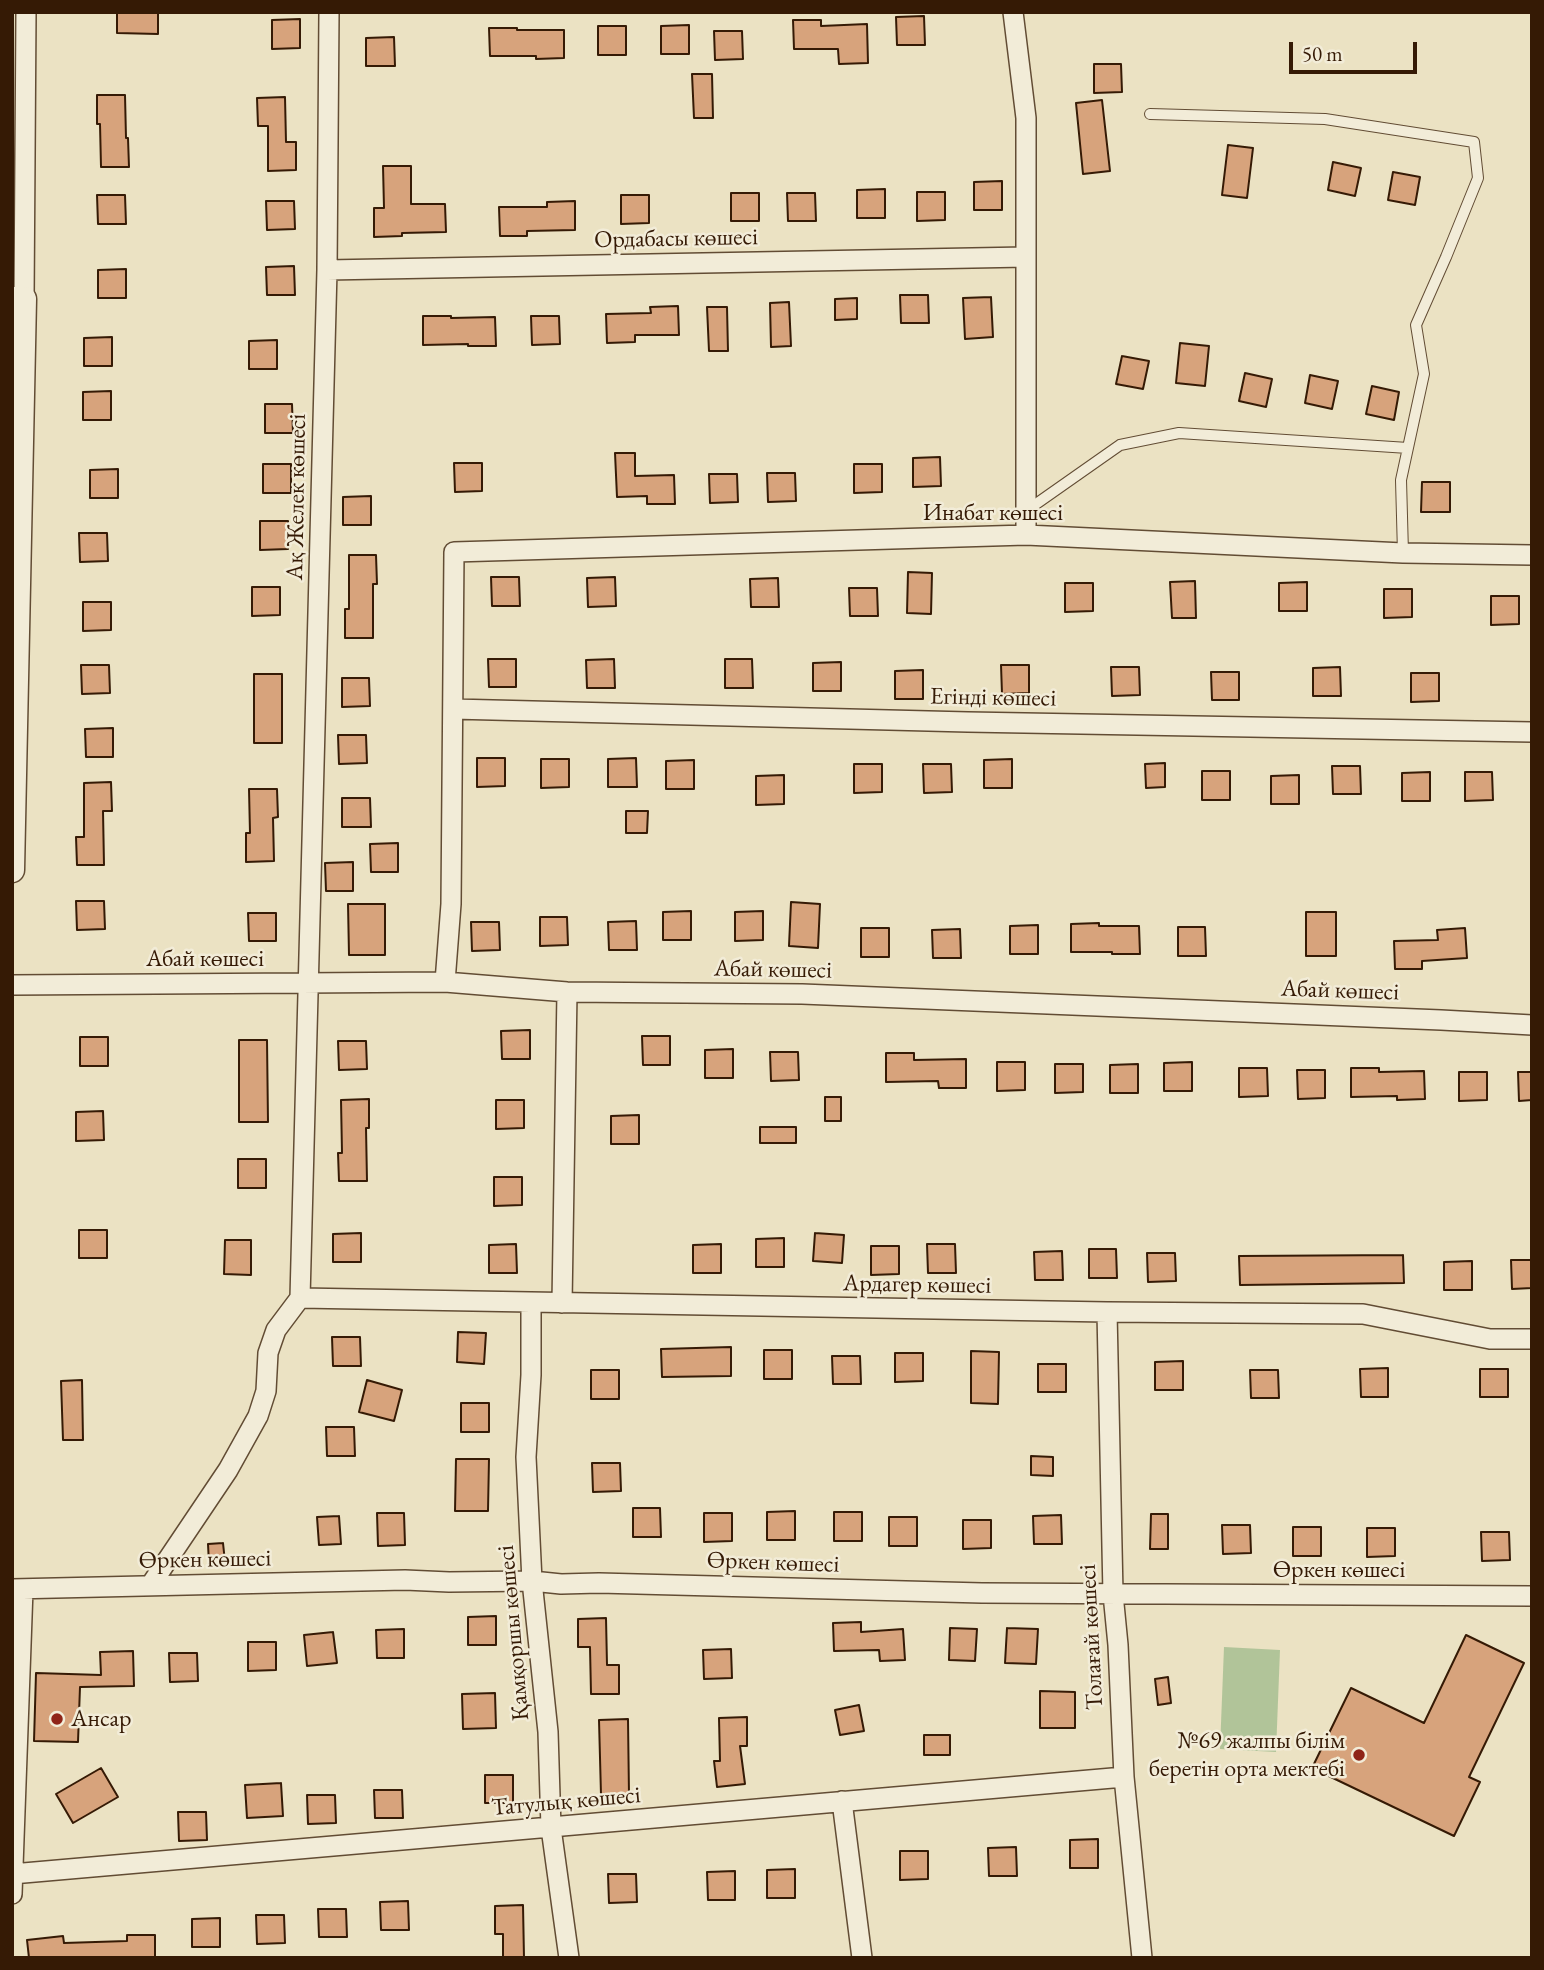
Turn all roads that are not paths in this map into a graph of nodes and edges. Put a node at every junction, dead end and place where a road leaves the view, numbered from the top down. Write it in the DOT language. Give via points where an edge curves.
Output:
graph roads {
  1 [pos="26,12"];
  2 [pos="329,12"];
  3 [pos="1013,12"];
  4 [pos="19,43"];
  5 [pos="1150,114"];
  6 [pos="1026,257"];
  7 [pos="327,270"];
  8 [pos="18,299"];
  9 [pos="1408,448"];
  10 [pos="1026,511"];
  11 [pos="1026,535"];
  12 [pos="1403,552"];
  13 [pos="1532,555"];
  14 [pos="453,709"];
  15 [pos="1532,732"];
  16 [pos="12,870"];
  17 [pos="445,982"];
  18 [pos="310,983"];
  19 [pos="12,985"];
  20 [pos="567,992"];
  21 [pos="1532,1025"];
  22 [pos="300,1298"];
  23 [pos="531,1303"];
  24 [pos="562,1303"];
  25 [pos="1107,1312"];
  26 [pos="1532,1339"];
  27 [pos="532,1581"];
  28 [pos="150,1586"];
  29 [pos="18,1589"];
  30 [pos="1113,1594"];
  31 [pos="1532,1596"];
  32 [pos="1124,1777"];
  33 [pos="842,1801"];
  34 [pos="551,1828"];
  35 [pos="13,1874"];
  36 [pos="12,1894"];
  37 [pos="569,1958"];
  38 [pos="862,1958"];
  39 [pos="1142,1958"];
  1 -- 4 [label="street"];
  2 -- 7 [label="street, Ақ Желек көшесі"];
  3 -- 6 [label="street" via="1026,118"];
  4 -- 8 [label="street"];
  5 -- 9 [label="lane" via="1325,119 1474,142 1478,178 1416,325 1424,374"];
  6 -- 7 [label="street, Ордабасы көшесі"];
  6 -- 10 [label="street"];
  7 -- 18 [label="street, Ақ Желек көшесі"];
  8 -- 16 [label="street"];
  9 -- 10 [label="lane" via="1179,433 1120,444"];
  9 -- 12 [label="lane" via="1401,480"];
  10 -- 11 [label="street"];
  11 -- 12 [label="street, Инабат көшесі"];
  11 -- 14 [label="street, Инабат көшесі" via="454,552"];
  12 -- 13 [label="street, Инабат көшесі"];
  14 -- 15 [label="street, Егінді көшесі"];
  14 -- 17 [label="street" via="451,904"];
  17 -- 18 [label="street, Абай көшесі"];
  17 -- 20 [label="street, Абай көшесі"];
  18 -- 19 [label="street, Абай көшесі"];
  18 -- 22 [label="street, Ақ Желек көшесі"];
  20 -- 21 [label="street, Абай көшесі" via="802,994"];
  20 -- 24 [label="street"];
  22 -- 23 [label="street, Ардагер көшесі"];
  22 -- 28 [label="street" via="276,1330 268,1353 267,1391 258,1416 228,1471"];
  23 -- 24 [label="street, Ардагер көшесі"];
  23 -- 27 [label="street, Қамқоршы көшесі" via="526,1457"];
  24 -- 25 [label="street, Ардагер көшесі"];
  25 -- 26 [label="street, Ардагер көшесі" via="1363,1314 1490,1339"];
  25 -- 30 [label="street, Толағай көшесі"];
  27 -- 28 [label="street, Өркен көшесі"];
  27 -- 30 [label="street, Өркен көшесі"];
  27 -- 34 [label="street, Қамқоршы көшесі" via="548,1732"];
  28 -- 29 [label="street, Өркен көшесі"];
  29 -- 35 [label="street"];
  30 -- 31 [label="street, Өркен көшесі"];
  30 -- 32 [label="street, Толағай көшесі"];
  32 -- 33 [label="street, Татулық көшесі"];
  32 -- 39 [label="street, Толағай көшесі"];
  33 -- 34 [label="street, Татулық көшесі"];
  33 -- 38 [label="street"];
  34 -- 35 [label="street, Татулық көшесі"];
  34 -- 37 [label="street, Қамқоршы көшесі"];
  35 -- 36 [label="street"];
}
